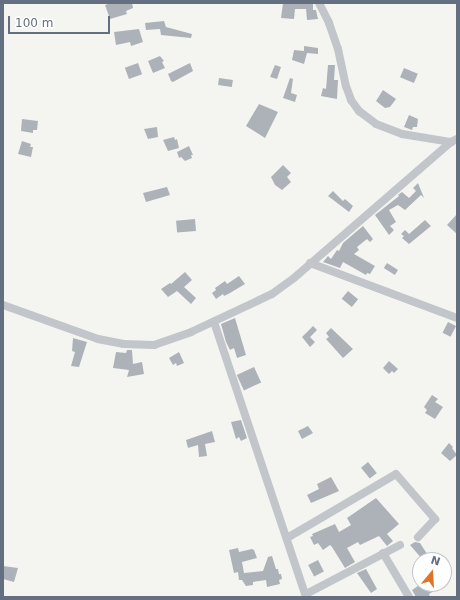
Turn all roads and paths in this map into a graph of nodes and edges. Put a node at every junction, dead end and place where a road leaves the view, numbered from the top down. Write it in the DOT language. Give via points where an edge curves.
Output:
graph roads {
  1 [pos="319,3"];
  2 [pos="454,140"];
  3 [pos="310,263"];
  4 [pos="3,305"];
  5 [pos="457,318"];
  6 [pos="214,322"];
  7 [pos="418,537"];
  8 [pos="287,538"];
  9 [pos="400,545"];
  10 [pos="383,553"];
  11 [pos="306,596"];
  12 [pos="409,597"];
  1 -- 2 [label="street" via="338,50 351,100 359,111 376,124 402,134"];
  2 -- 3 [label="street"];
  3 -- 5 [label="street"];
  3 -- 6 [label="street" via="272,294"];
  4 -- 6 [label="street" via="98,339 123,344 154,345"];
  6 -- 8 [label="street"];
  7 -- 8 [label="street" via="435,519 396,474"];
  8 -- 11 [label="street"];
  9 -- 10 [label="street"];
  10 -- 11 [label="street"];
  10 -- 12 [label="street"];
}
